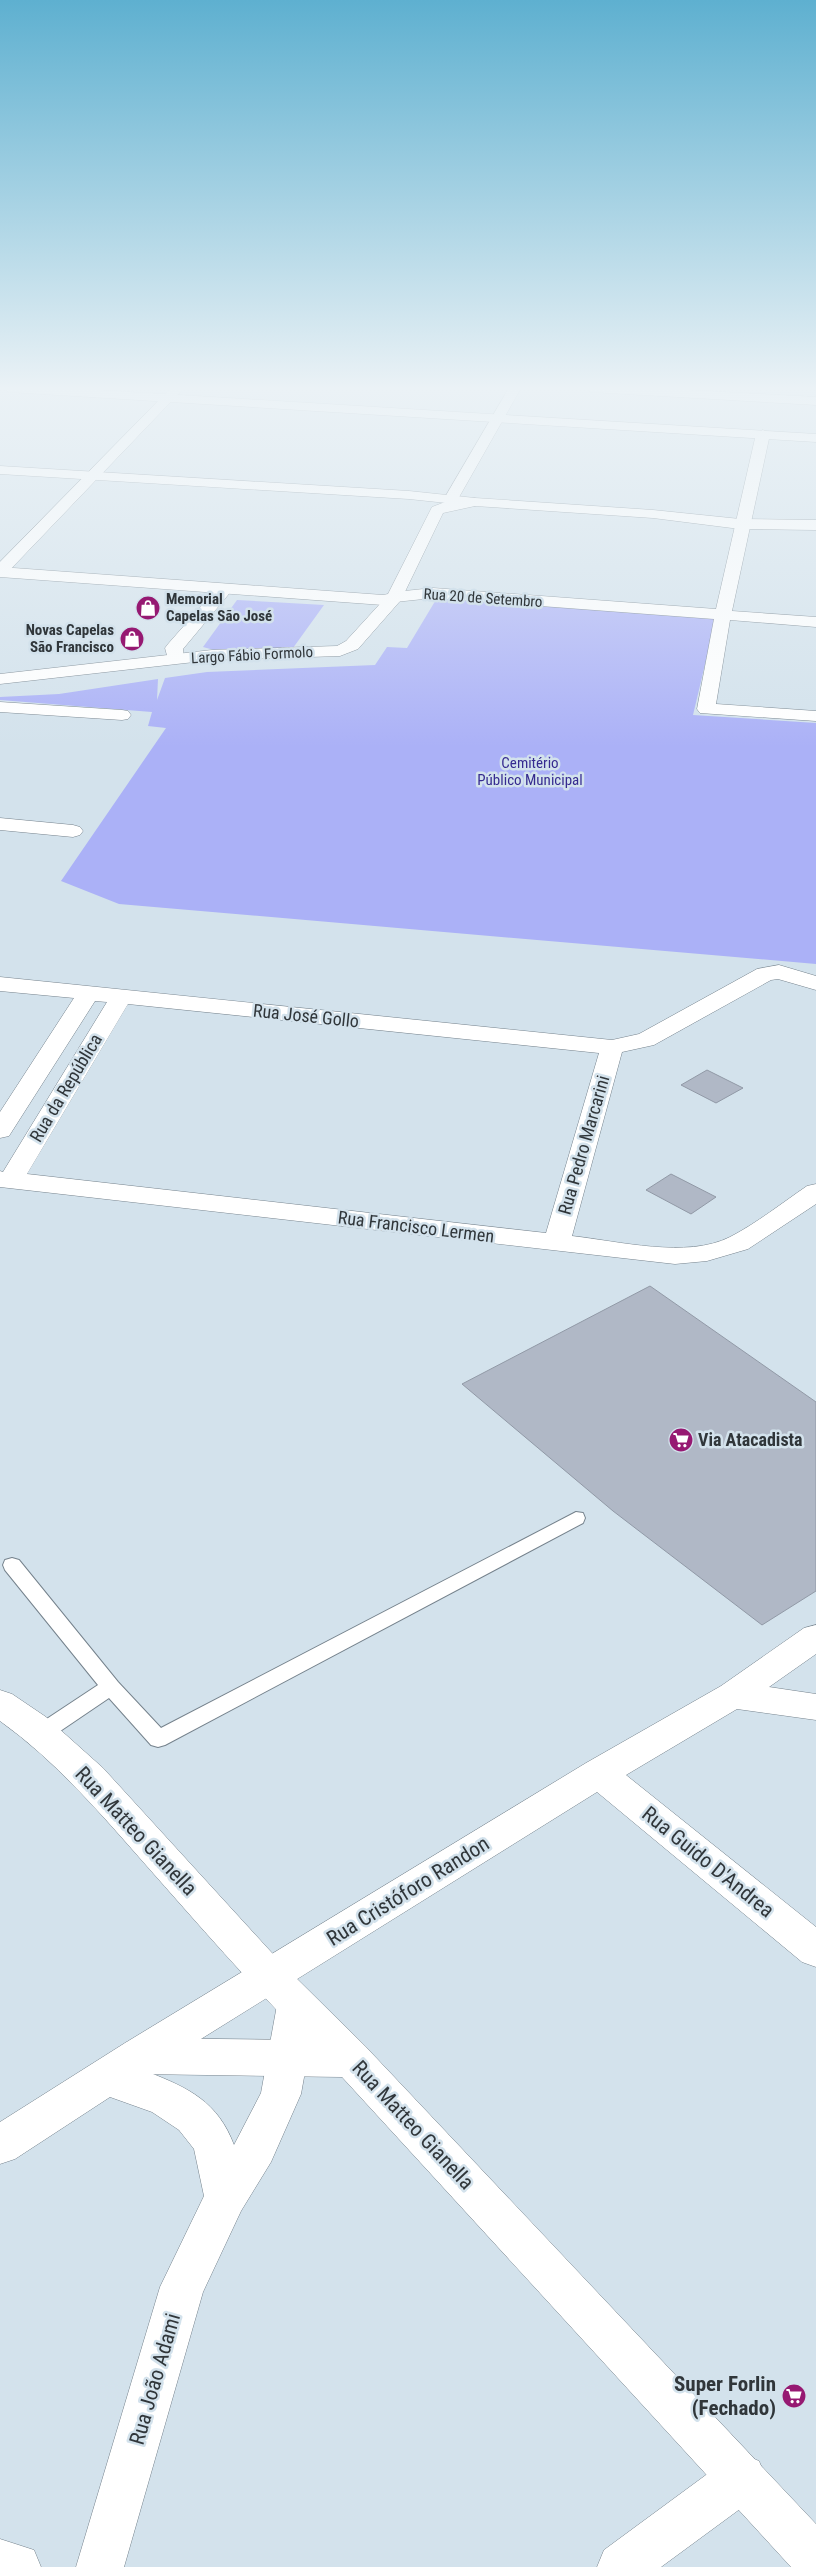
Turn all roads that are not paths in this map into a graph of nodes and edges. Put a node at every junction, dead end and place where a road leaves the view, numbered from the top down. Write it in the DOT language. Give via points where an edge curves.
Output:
graph roads {
  1 [pos="62,508"];
  2 [pos="434,508"];
  3 [pos="441,508"];
  4 [pos="561,508"];
  5 [pos="744,508"];
  6 [pos="437,510"];
  7 [pos="741,520"];
  8 [pos="816,525"];
  9 [pos="0,572"];
  10 [pos="225,589"];
  11 [pos="395,597"];
  12 [pos="721,615"];
  13 [pos="816,622"];
  14 [pos="175,659"];
  15 [pos="0,679"];
  16 [pos="0,707"];
  17 [pos="122,715"];
  18 [pos="816,716"];
  19 [pos="0,824"];
  20 [pos="72,831"];
  21 [pos="816,983"];
  22 [pos="0,984"];
  23 [pos="89,993"];
  24 [pos="121,996"];
  25 [pos="612,1047"];
  26 [pos="0,1131"];
  27 [pos="6,1179"];
  28 [pos="816,1192"];
  29 [pos="556,1244"];
  30 [pos="576,1518"];
  31 [pos="12,1565"];
  32 [pos="816,1637"];
  33 [pos="111,1686"];
  34 [pos="733,1694"];
  35 [pos="0,1703"];
  36 [pos="816,1707"];
  37 [pos="40,1734"];
  38 [pos="599,1773"];
  39 [pos="816,1950"];
  40 [pos="269,1977"];
  41 [pos="297,2005"];
  42 [pos="288,2059"];
  43 [pos="351,2059"];
  44 [pos="123,2067"];
  45 [pos="0,2145"];
  46 [pos="226,2197"];
  47 [pos="742,2478"];
  48 [pos="816,2559"];
  49 [pos="0,2563"];
  50 [pos="17,2567"];
  51 [pos="100,2567"];
  52 [pos="621,2567"];
  1 -- 9 [label="street"];
  2 -- 6 [label="street"];
  3 -- 6 [label="street"];
  4 -- 7 [label="street"];
  5 -- 7 [label="street"];
  6 -- 11 [label="street, Largo Fábio Formolo"];
  7 -- 8 [label="street"];
  7 -- 12 [label="street"];
  9 -- 10 [label="street, Rua 20 de Setembro"];
  10 -- 11 [label="street, Rua 20 de Setembro" via="368,600"];
  10 -- 14 [label="street, Largo Fábio Formolo" via="174,648"];
  11 -- 12 [label="street, Rua 20 de Setembro" via="433,593"];
  11 -- 14 [label="street, Largo Fábio Formolo" via="347,649"];
  12 -- 13 [label="street, Rua 20 de Setembro"];
  12 -- 18 [label="street" via="706,709"];
  14 -- 15 [label="street"];
  16 -- 17 [label="street"];
  19 -- 20 [label="street"];
  21 -- 25 [label="street, Rua José Gollo" via="779,972 765,974 646,1040"];
  22 -- 23 [label="street, Rua José Gollo"];
  23 -- 24 [label="street, Rua José Gollo"];
  23 -- 26 [label="street, Rua da República"];
  24 -- 25 [label="street, Rua José Gollo"];
  24 -- 27 [label="street, Rua da República"];
  25 -- 29 [label="street, Rua Pedro Marcarini"];
  27 -- 29 [label="street, Rua Francisco Lermen"];
  28 -- 29 [label="street, Rua Francisco Lermen" via="739,1243 706,1253 675,1256"];
  30 -- 33 [label="lane" via="158,1739"];
  31 -- 33 [label="lane"];
  32 -- 34 [label="street, Rua Cristóforo Randon"];
  33 -- 37 [label="lane"];
  34 -- 36 [label="street"];
  34 -- 38 [label="street, Rua Cristóforo Randon"];
  35 -- 37 [label="street, Rua Matteo Gianella"];
  37 -- 40 [label="street, Rua Matteo Gianella" via="90,1778"];
  38 -- 39 [label="street, Rua Guido D'Andrea"];
  38 -- 40 [label="street, Rua Cristóforo Randon"];
  40 -- 41 [label="street, Rua Matteo Gianella"];
  40 -- 44 [label="street, Rua Cristóforo Randon"];
  41 -- 42 [label="street, Rua João Adami"];
  41 -- 43 [label="street, Rua Matteo Gianella"];
  42 -- 43 [label="street"];
  42 -- 44 [label="street"];
  42 -- 46 [label="street, Rua João Adami" via="281,2094 256,2148"];
  43 -- 47 [label="street, Rua Matteo Gianella"];
  44 -- 45 [label="street, Rua Cristóforo Randon"];
  44 -- 46 [label="street" via="196,2120 212,2140"];
  46 -- 51 [label="street, Rua João Adami" via="182,2287"];
  47 -- 48 [label="street, Rua Matteo Gianella"];
  47 -- 52 [label="street"];
  49 -- 50 [label="street"];
}
